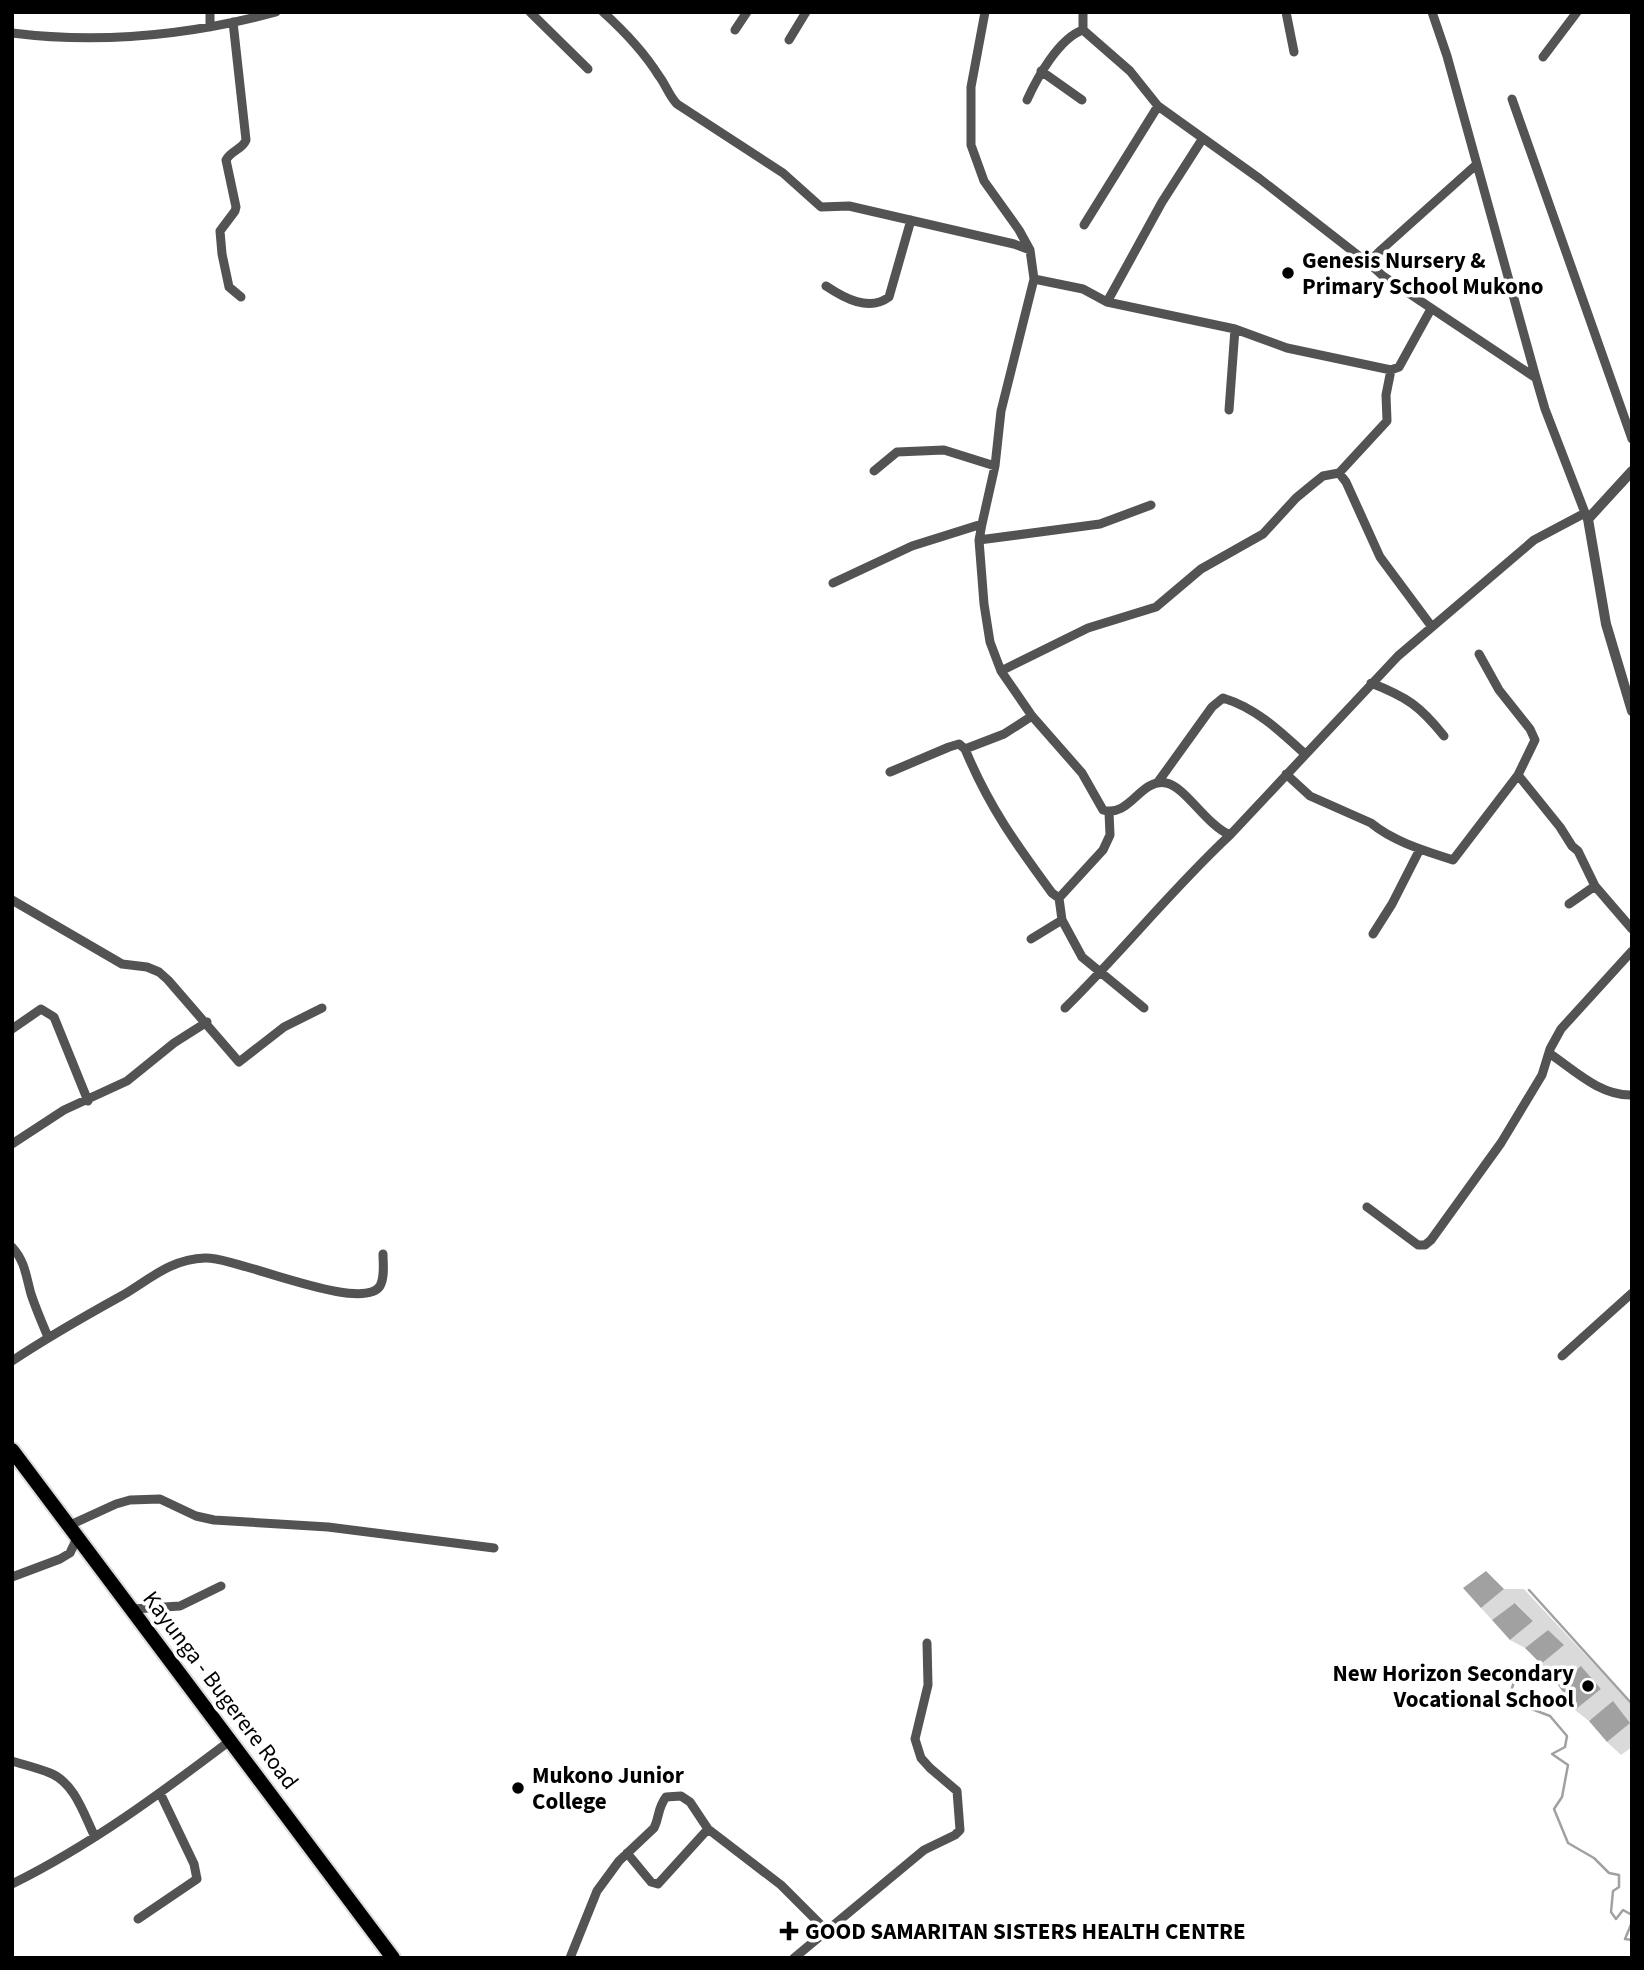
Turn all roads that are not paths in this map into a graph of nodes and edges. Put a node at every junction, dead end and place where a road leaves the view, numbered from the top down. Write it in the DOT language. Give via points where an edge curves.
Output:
graph roads {
  1 [pos="210,12"];
  2 [pos="276,12"];
  3 [pos="530,12"];
  4 [pos="603,12"];
  5 [pos="747,12"];
  6 [pos="806,12"];
  7 [pos="985,12"];
  8 [pos="1083,12"];
  9 [pos="1286,12"];
  10 [pos="1432,12"];
  11 [pos="1577,12"];
  12 [pos="233,22"];
  13 [pos="210,27"];
  14 [pos="735,30"];
  15 [pos="1083,30"];
  16 [pos="12,33"];
  17 [pos="789,40"];
  18 [pos="1294,52"];
  19 [pos="1542,57"];
  20 [pos="588,69"];
  21 [pos="1041,71"];
  22 [pos="1512,99"];
  23 [pos="1027,100"];
  24 [pos="1082,100"];
  25 [pos="1158,106"];
  26 [pos="1203,138"];
  27 [pos="1477,164"];
  28 [pos="911,220"];
  29 [pos="1084,225"];
  30 [pos="1030,250"];
  31 [pos="1373,267"];
  32 [pos="1034,279"];
  33 [pos="826,286"];
  34 [pos="241,297"];
  35 [pos="1107,302"];
  36 [pos="1431,309"];
  37 [pos="1235,329"];
  38 [pos="1391,370"];
  39 [pos="1536,378"];
  40 [pos="1229,410"];
  41 [pos="1632,439"];
  42 [pos="995,466"];
  43 [pos="874,471"];
  44 [pos="1632,471"];
  45 [pos="1339,474"];
  46 [pos="1151,505"];
  47 [pos="1586,516"];
  48 [pos="982,524"];
  49 [pos="979,540"];
  50 [pos="833,583"];
  51 [pos="1432,627"];
  52 [pos="1479,654"];
  53 [pos="1001,671"];
  54 [pos="1371,683"];
  55 [pos="1632,711"];
  56 [pos="1032,716"];
  57 [pos="1444,736"];
  58 [pos="965,750"];
  59 [pos="1306,754"];
  60 [pos="890,772"];
  61 [pos="1286,774"];
  62 [pos="1518,775"];
  63 [pos="1158,782"];
  64 [pos="1109,812"];
  65 [pos="1230,835"];
  66 [pos="1420,849"];
  67 [pos="1595,886"];
  68 [pos="1059,898"];
  69 [pos="12,900"];
  70 [pos="1569,904"];
  71 [pos="1062,920"];
  72 [pos="1632,929"];
  73 [pos="1373,934"];
  74 [pos="1031,939"];
  75 [pos="1632,951"];
  76 [pos="1101,972"];
  77 [pos="1065,1007"];
  78 [pos="322,1008"];
  79 [pos="1144,1008"];
  80 [pos="207,1022"];
  81 [pos="12,1028"];
  82 [pos="1549,1053"];
  83 [pos="1632,1095"];
  84 [pos="88,1101"];
  85 [pos="12,1144"];
  86 [pos="1367,1207"];
  87 [pos="12,1247"];
  88 [pos="383,1254"];
  89 [pos="1632,1293"];
  90 [pos="48,1337"];
  91 [pos="1562,1356"];
  92 [pos="12,1361"];
  93 [pos="12,1450"];
  94 [pos="74,1530"];
  95 [pos="494,1548"];
  96 [pos="12,1577"];
  97 [pos="221,1586"];
  98 [pos="133,1609"];
  99 [pos="927,1643"];
  100 [pos="231,1740"];
  101 [pos="12,1761"];
  102 [pos="160,1793"];
  103 [pos="708,1829"];
  104 [pos="95,1837"];
  105 [pos="627,1853"];
  106 [pos="12,1884"];
  107 [pos="138,1919"];
  108 [pos="826,1930"];
  109 [pos="393,1958"];
  110 [pos="570,1958"];
  111 [pos="794,1958"];
  1 -- 13 [label="street"];
  2 -- 12 [label="street"];
  3 -- 20 [label="street"];
  4 -- 28 [label="street" via="622,28 677,104 783,173 821,207 849,206"];
  5 -- 14 [label="street"];
  6 -- 17 [label="street"];
  7 -- 30 [label="street" via="971,87 971,145 984,181"];
  8 -- 15 [label="street"];
  9 -- 18 [label="street"];
  10 -- 27 [label="street"];
  11 -- 19 [label="street"];
  12 -- 13 [label="street"];
  12 -- 34 [label="street" via="246,140 226,160 236,206 220,231 229,287"];
  13 -- 16 [label="street" via="85,39"];
  15 -- 21 [label="street"];
  15 -- 25 [label="street" via="1130,71"];
  21 -- 23 [label="street"];
  21 -- 24 [label="street"];
  22 -- 41 [label="street"];
  25 -- 26 [label="street"];
  25 -- 29 [label="street"];
  26 -- 31 [label="street"];
  26 -- 35 [label="street"];
  27 -- 31 [label="street" via="1381,250 1373,258"];
  27 -- 39 [label="street"];
  28 -- 30 [label="street"];
  28 -- 33 [label="street" via="889,297 882,303 862,304"];
  30 -- 32 [label="street"];
  31 -- 36 [label="street"];
  32 -- 35 [label="street" via="1083,289"];
  32 -- 42 [label="street" via="1001,411"];
  35 -- 37 [label="street"];
  36 -- 38 [label="street" via="1399,367"];
  36 -- 39 [label="street"];
  37 -- 38 [label="street" via="1287,348"];
  37 -- 40 [label="street"];
  38 -- 45 [label="street" via="1387,421"];
  39 -- 47 [label="street"];
  42 -- 43 [label="street" via="944,450 897,452"];
  42 -- 48 [label="street"];
  44 -- 47 [label="street"];
  45 -- 51 [label="street" via="1380,557"];
  45 -- 53 [label="street" via="1313,484 1264,534 1201,569 1156,607 1088,628"];
  46 -- 49 [label="street" via="1100,524"];
  47 -- 51 [label="street" via="1534,540"];
  47 -- 55 [label="street" via="1606,624"];
  48 -- 49 [label="street"];
  48 -- 50 [label="street" via="912,546"];
  49 -- 53 [label="street" via="990,642"];
  51 -- 54 [label="street"];
  52 -- 62 [label="street" via="1535,740"];
  53 -- 56 [label="street"];
  54 -- 57 [label="street" via="1401,695 1426,713"];
  54 -- 59 [label="street"];
  56 -- 58 [label="street"];
  56 -- 64 [label="street"];
  58 -- 60 [label="street" via="959,744"];
  58 -- 68 [label="street" via="1002,825"];
  59 -- 61 [label="street"];
  59 -- 63 [label="street" via="1266,719 1223,698"];
  61 -- 65 [label="street"];
  61 -- 66 [label="street" via="1310,796"];
  62 -- 66 [label="street" via="1453,860"];
  62 -- 67 [label="street" via="1578,851"];
  63 -- 64 [label="street"];
  63 -- 65 [label="street" via="1177,787 1212,825"];
  64 -- 68 [label="street" via="1110,835 1102,850"];
  65 -- 76 [label="street"];
  66 -- 73 [label="street"];
  67 -- 70 [label="street"];
  67 -- 72 [label="street"];
  68 -- 71 [label="street"];
  69 -- 80 [label="street" via="122,964 159,972"];
  71 -- 74 [label="street"];
  71 -- 76 [label="street" via="1082,957"];
  75 -- 82 [label="street" via="1561,1029"];
  76 -- 77 [label="street"];
  76 -- 79 [label="street"];
  78 -- 80 [label="street" via="284,1027 239,1062"];
  80 -- 84 [label="street" via="127,1081"];
  81 -- 84 [label="street" via="41,1009 54,1017"];
  82 -- 83 [label="street" via="1599,1088 1618,1096"];
  82 -- 86 [label="street" via="1542,1075 1501,1143 1432,1240 1418,1245"];
  84 -- 85 [label="street" via="64,1110"];
  87 -- 90 [label="street" via="26,1269"];
  88 -- 90 [label="street" via="379,1287 355,1295 224,1260 181,1261"];
  89 -- 91 [label="street"];
  90 -- 92 [label="street"];
  93 -- 94 [label="main road, Kayunga - Bugerere Road"];
  94 -- 95 [label="street" via="116,1504 160,1499 214,1520 328,1527"];
  94 -- 96 [label="street" via="70,1553"];
  94 -- 98 [label="main road, Kayunga - Bugerere Road"];
  97 -- 98 [label="street" via="180,1606"];
  98 -- 100 [label="main road, Kayunga - Bugerere Road"];
  99 -- 108 [label="street" via="928,1685 915,1739 930,1768 957,1791 960,1830 924,1850"];
  100 -- 102 [label="street"];
  100 -- 109 [label="main road, Kayunga - Bugerere Road"];
  101 -- 104 [label="street" via="63,1780"];
  102 -- 104 [label="street"];
  102 -- 107 [label="street" via="197,1879"];
  103 -- 105 [label="street" via="658,1884 651,1882"];
  103 -- 105 [label="street" via="690,1802 681,1796 666,1797 658,1807 654,1828"];
  103 -- 108 [label="street" via="781,1885"];
  104 -- 106 [label="street"];
  105 -- 110 [label="street" via="597,1891"];
  108 -- 111 [label="street"];
}
